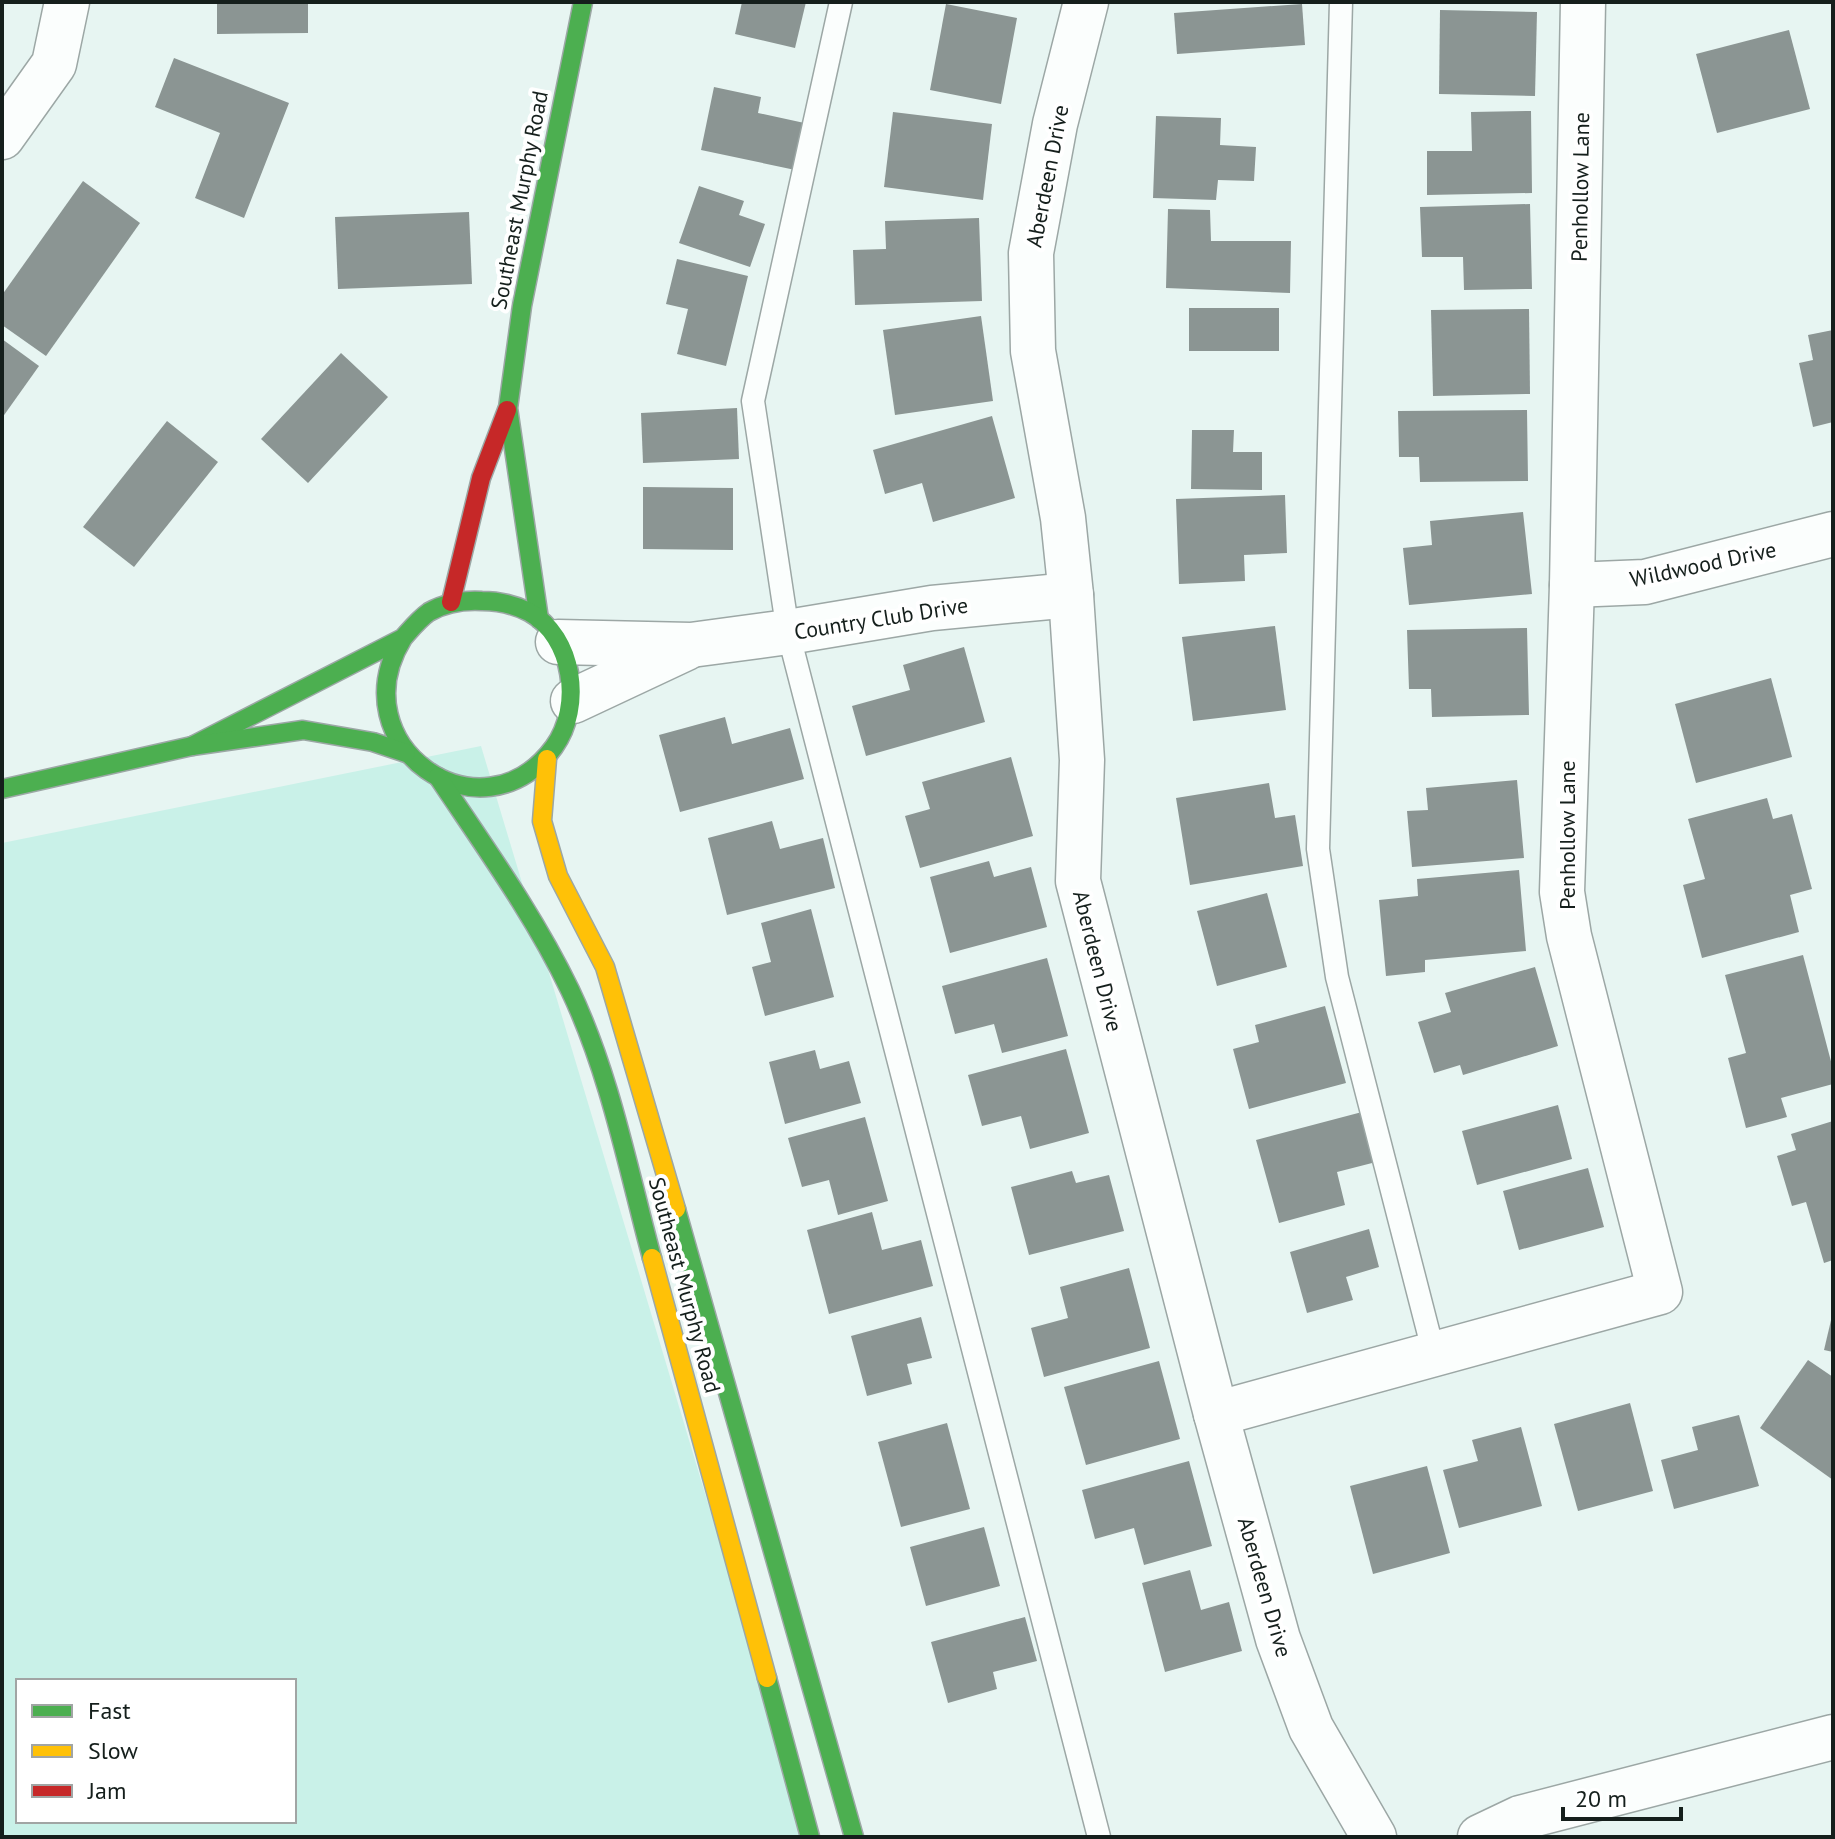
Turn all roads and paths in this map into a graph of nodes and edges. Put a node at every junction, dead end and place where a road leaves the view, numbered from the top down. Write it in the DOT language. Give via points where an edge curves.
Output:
graph roads {
  1 [pos="67,2"];
  2 [pos="583,2"];
  3 [pos="841,2"];
  4 [pos="1086,2"];
  5 [pos="1341,2"];
  6 [pos="1583,2"];
  7 [pos="2,137"];
  8 [pos="508,408"];
  9 [pos="1833,534"];
  10 [pos="1572,585"];
  11 [pos="1071,595"];
  12 [pos="451,602"];
  13 [pos="548,630"];
  14 [pos="788,632"];
  15 [pos="403,638"];
  16 [pos="691,645"];
  17 [pos="573,701"];
  18 [pos="192,746"];
  19 [pos="406,753"];
  20 [pos="547,759"];
  21 [pos="438,777"];
  22 [pos="2,789"];
  23 [pos="1434,1354"];
  24 [pos="1216,1414"];
  25 [pos="1833,1737"];
  26 [pos="810,1837"];
  27 [pos="854,1837"];
  28 [pos="1099,1837"];
  29 [pos="1374,1837"];
  30 [pos="1480,1837"];
  1 -- 7 [label="street" via="54,64"];
  2 -- 8 [label="main road, Southeast Murphy Road" via="522,306"];
  3 -- 14 [label="lane" via="753,401"];
  4 -- 11 [label="street, Aberdeen Drive" via="1055,124 1031,253 1033,351"];
  5 -- 23 [label="lane" via="1318,849 1337,977"];
  6 -- 10 [label="street, Penhollow Lane"];
  8 -- 12 [label="main road, Southeast Murphy Road" via="481,478"];
  8 -- 13 [label="main road, Southeast Murphy Road"];
  9 -- 10 [label="street, Wildwood Drive" via="1645,582"];
  10 -- 23 [label="street, Penhollow Lane" via="1562,892 1660,1292"];
  11 -- 14 [label="street, Country Club Drive" via="932,608"];
  11 -- 24 [label="street, Aberdeen Drive" via="1082,760 1078,881"];
  12 -- 13 [label="main road" via="482,598 512,604"];
  12 -- 15 [label="main road" via="424,616"];
  13 -- 16 [label="street, Country Club Drive"];
  13 -- 17 [label="main road" via="570,669"];
  14 -- 16 [label="street, Country Club Drive"];
  14 -- 28 [label="lane"];
  15 -- 18 [label="main road"];
  15 -- 19 [label="main road" via="389,665 385,695 390,725"];
  16 -- 17 [label="street, Country Club Drive"];
  17 -- 20 [label="main road" via="565,732"];
  18 -- 19 [label="main road" via="303,730"];
  18 -- 22 [label="main road"];
  19 -- 21 [label="main road"];
  20 -- 21 [label="main road" via="522,777 491,787"];
  20 -- 27 [label="main road, Southeast Murphy Road" via="542,821 558,876 605,967"];
  21 -- 26 [label="main road, Southeast Murphy Road" via="525,909 570,990 602,1073"];
  23 -- 24 [label="street, Penhollow Lane"];
  24 -- 29 [label="street, Aberdeen Drive" via="1278,1639 1311,1728"];
  25 -- 30 [label="street" via="1520,1818"];
}
